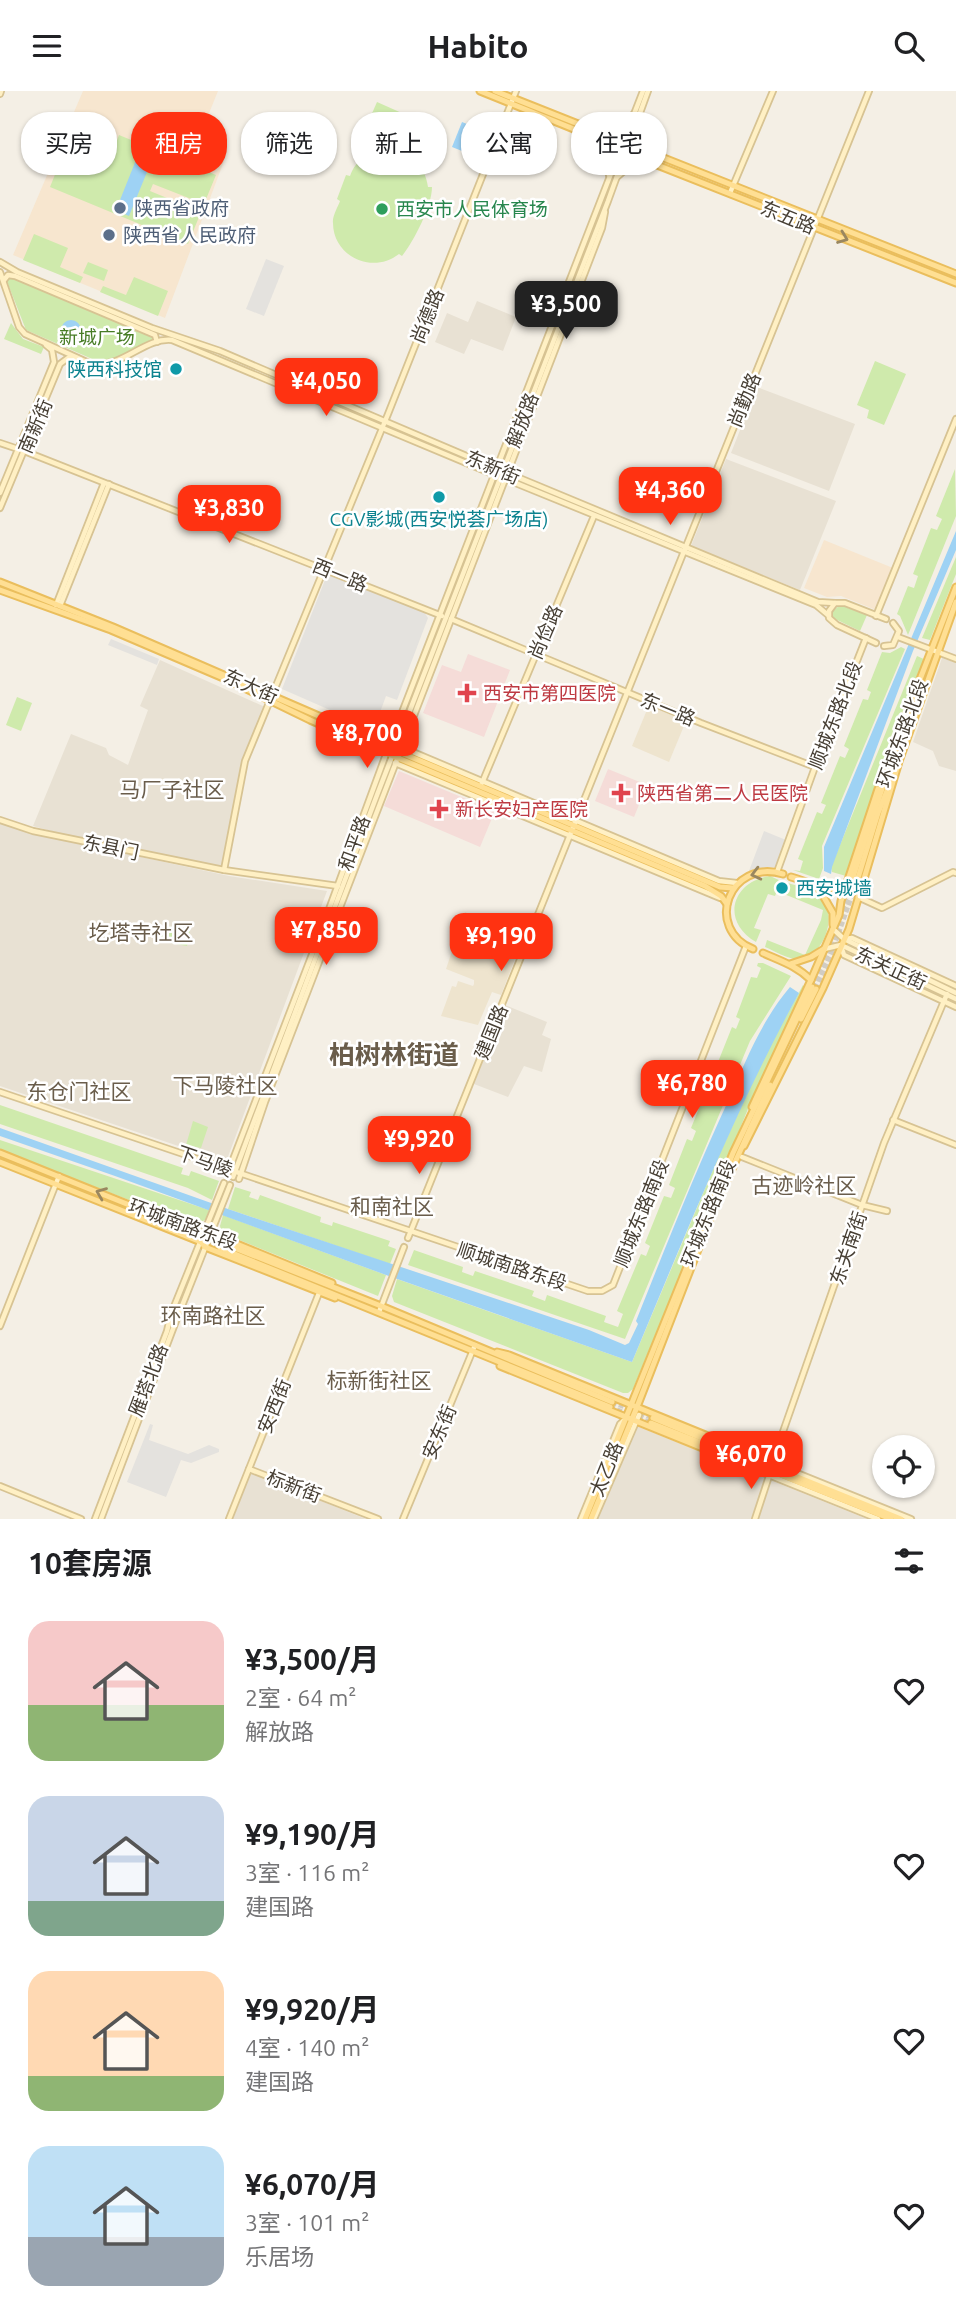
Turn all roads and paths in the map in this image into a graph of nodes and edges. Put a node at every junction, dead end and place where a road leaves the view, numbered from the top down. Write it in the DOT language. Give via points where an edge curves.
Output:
graph roads {
  1 [pos="480,91"];
  2 [pos="495,91"];
  3 [pos="516,91"];
  4 [pos="643,91"];
  5 [pos="648,91"];
  6 [pos="773,91"];
  7 [pos="869,91"];
  8 [pos="512,101"];
  9 [pos="637,112"];
  10 [pos="638,112"];
  11 [pos="571,124"];
  12 [pos="667,158"];
  13 [pos="667,169"];
  14 [pos="618,175"];
  15 [pos="620,175"];
  16 [pos="609,176"];
  17 [pos="617,178"];
  18 [pos="734,185"];
  19 [pos="730,194"];
  20 [pos="608,201"];
  21 [pos="817,219"];
  22 [pos="814,227"];
  23 [pos="593,250"];
  24 [pos="586,254"];
  25 [pos="0,263"];
  26 [pos="0,272"];
  27 [pos="16,274"];
  28 [pos="956,274"];
  29 [pos="3,280"];
  30 [pos="956,283"];
  31 [pos="151,330"];
  32 [pos="157,342"];
  33 [pos="45,344"];
  34 [pos="80,359"];
  35 [pos="956,419"];
  36 [pos="385,421"];
  37 [pos="382,428"];
  38 [pos="0,443"];
  39 [pos="17,450"];
  40 [pos="24,451"];
  41 [pos="501,474"];
  42 [pos="106,484"];
  43 [pos="0,493"];
  44 [pos="0,507"];
  45 [pos="594,516"];
  46 [pos="684,549"];
  47 [pos="324,569"];
  48 [pos="0,583"];
  49 [pos="956,587"];
  50 [pos="0,590"];
  51 [pos="956,602"];
  52 [pos="835,603"];
  53 [pos="58,605"];
  54 [pos="828,615"];
  55 [pos="876,615"];
  56 [pos="446,617"];
  57 [pos="886,619"];
  58 [pos="893,623"];
  59 [pos="898,637"];
  60 [pos="866,638"];
  61 [pos="876,643"];
  62 [pos="884,646"];
  63 [pos="934,652"];
  64 [pos="536,654"];
  65 [pos="956,659"];
  66 [pos="627,692"];
  67 [pos="271,698"];
  68 [pos="393,753"];
  69 [pos="890,762"];
  70 [pos="898,765"];
  71 [pos="815,767"];
  72 [pos="481,784"];
  73 [pos="0,820"];
  74 [pos="572,827"];
  75 [pos="224,870"];
  76 [pos="780,873"];
  77 [pos="954,873"];
  78 [pos="791,877"];
  79 [pos="735,885"];
  80 [pos="338,886"];
  81 [pos="817,887"];
  82 [pos="845,887"];
  83 [pos="843,896"];
  84 [pos="857,899"];
  85 [pos="725,902"];
  86 [pos="832,929"];
  87 [pos="842,942"];
  88 [pos="746,946"];
  89 [pos="753,949"];
  90 [pos="824,949"];
  91 [pos="763,953"];
  92 [pos="895,957"];
  93 [pos="790,964"];
  94 [pos="897,971"];
  95 [pos="916,974"];
  96 [pos="815,986"];
  97 [pos="956,986"];
  98 [pos="912,987"];
  99 [pos="956,993"];
  100 [pos="947,994"];
  101 [pos="956,999"];
  102 [pos="944,1001"];
  103 [pos="956,1007"];
  104 [pos="0,1092"];
  105 [pos="893,1120"];
  106 [pos="956,1145"];
  107 [pos="0,1153"];
  108 [pos="738,1155"];
  109 [pos="0,1163"];
  110 [pos="234,1174"];
  111 [pos="59,1176"];
  112 [pos="224,1183"];
  113 [pos="55,1184"];
  114 [pos="230,1185"];
  115 [pos="221,1198"];
  116 [pos="862,1205"];
  117 [pos="887,1210"];
  118 [pos="207,1234"];
  119 [pos="409,1235"];
  120 [pos="203,1244"];
  121 [pos="221,1245"];
  122 [pos="404,1247"];
  123 [pos="613,1285"];
  124 [pos="319,1293"];
  125 [pos="363,1302"];
  126 [pos="380,1309"];
  127 [pos="0,1326"];
  128 [pos="475,1345"];
  129 [pos="472,1352"];
  130 [pos="612,1405"];
  131 [pos="635,1407"];
  132 [pos="639,1415"];
  133 [pos="631,1420"];
  134 [pos="651,1420"];
  135 [pos="249,1469"];
  136 [pos="771,1469"];
  137 [pos="0,1486"];
  138 [pos="82,1519"];
  139 [pos="95,1519"];
  140 [pos="101,1519"];
  141 [pos="229,1519"];
  142 [pos="378,1519"];
  143 [pos="403,1519"];
  144 [pos="588,1519"];
  145 [pos="755,1519"];
  146 [pos="878,1519"];
  147 [pos="891,1519"];
  148 [pos="901,1519"];
  149 [pos="911,1519"];
  1 -- 8 [label="main road"];
  2 -- 8 [label="main road"];
  3 -- 8 [label="street, 尚德路"];
  4 -- 9 [label="street, 解放路"];
  5 -- 10 [label="street, 解放路"];
  6 -- 18 [label="street"];
  7 -- 21 [label="street, 尚勤路"];
  8 -- 11 [label="main road"];
  8 -- 36 [label="street, 尚德路"];
  12 -- 18 [label="main road, 东五路"];
  13 -- 19 [label="main road, 东五路"];
  14 -- 17 [label="street, 解放路"];
  15 -- 17 [label="street"];
  16 -- 41 [label="street, 解放路"];
  17 -- 20 [label="street, 解放路"];
  18 -- 19 [label="street"];
  18 -- 21 [label="main road, 东五路"];
  19 -- 22 [label="main road, 东五路"];
  20 -- 23 [label="street"];
  20 -- 24 [label="street, 解放路"];
  21 -- 22 [label="street, 尚勤路"];
  21 -- 28 [label="main road, 东五路"];
  22 -- 30 [label="main road, 东五路, one-way"];
  22 -- 46 [label="street, 尚勤路"];
  23 -- 24 [label="street"];
  23 -- 41 [label="street"];
  24 -- 41 [label="street, 解放路"];
  25 -- 27 [label="street, 东新街"];
  26 -- 29 [label="street"];
  27 -- 29 [label="street"];
  27 -- 31 [label="street, 东新街"];
  29 -- 33 [label="street" via="22,331"];
  31 -- 32 [label="street"];
  31 -- 36 [label="street, 东新街" via="220,351"];
  32 -- 34 [label="street" via="111,363"];
  32 -- 37 [label="street, 东新街" via="172,340"];
  33 -- 34 [label="street"];
  33 -- 39 [label="street, 南新街" via="52,350 54,362"];
  34 -- 40 [label="street, 南新街" via="68,358 60,364"];
  35 -- 55 [label="street"];
  36 -- 37 [label="street, 尚德路"];
  36 -- 41 [label="street, 东新街"];
  37 -- 41 [label="street, 东新街"];
  37 -- 47 [label="street, 尚德路"];
  38 -- 39 [label="street, 西一路"];
  39 -- 40 [label="street, 西一路"];
  39 -- 43 [label="street, 南新街"];
  40 -- 42 [label="street, 西一路"];
  40 -- 44 [label="street, 南新街"];
  41 -- 45 [label="street, 东新街"];
  41 -- 46 [label="street, 东新街"];
  41 -- 56 [label="street, 解放路"];
  42 -- 47 [label="street, 西一路"];
  42 -- 53 [label="street"];
  45 -- 46 [label="street, 东新街"];
  45 -- 64 [label="street, 尚俭路"];
  46 -- 52 [label="street, 东新街" via="818,602"];
  46 -- 54 [label="street, 东新街" via="816,605"];
  46 -- 66 [label="street, 尚勤路"];
  47 -- 56 [label="street, 西一路"];
  47 -- 67 [label="street, 尚德路"];
  48 -- 53 [label="main road, 东大街"];
  49 -- 63 [label="main road, 环城东路北段"];
  50 -- 67 [label="main road, 东大街" via="111,630"];
  51 -- 63 [label="main road, 环城东路北段"];
  52 -- 54 [label="street"];
  52 -- 55 [label="street, 东新街"];
  53 -- 67 [label="main road, 东大街"];
  54 -- 60 [label="street, 东新街" via="837,625"];
  55 -- 57 [label="street, 东新街"];
  56 -- 64 [label="street, 东一路"];
  56 -- 68 [label="street, 解放路"];
  58 -- 59 [label="street" via="900,631"];
  59 -- 62 [label="street" via="893,645"];
  59 -- 63 [label="street"];
  60 -- 61 [label="street, 东新街"];
  60 -- 71 [label="street, 顺城东路北段"];
  63 -- 65 [label="street"];
  63 -- 69 [label="main road, 环城东路北段"];
  63 -- 70 [label="main road, 环城东路北段"];
  64 -- 66 [label="street, 东一路"];
  64 -- 72 [label="street, 尚俭路"];
  66 -- 71 [label="street, 东一路"];
  66 -- 74 [label="street, 尚勤路"];
  67 -- 68 [label="main road, 东大街"];
  67 -- 75 [label="street, 尚德路" via="245,761"];
  68 -- 72 [label="main road, 东大街"];
  68 -- 74 [label="main road, 东大街"];
  68 -- 80 [label="street, 和平路"];
  68 -- 110 [label="street, 和平路"];
  69 -- 70 [label="main road, 环城东路北段" via="855,881"];
  69 -- 82 [label="main road"];
  70 -- 84 [label="main road"];
  71 -- 76 [label="street, 顺城东路北段"];
  72 -- 74 [label="main road, 东大街"];
  73 -- 75 [label="street, 东县门"];
  74 -- 79 [label="main road, 东大街" via="720,887"];
  74 -- 85 [label="main road, 东大街" via="705,885"];
  74 -- 119 [label="street, 建国路"];
  75 -- 80 [label="street, 东县门"];
  76 -- 79 [label="main road, one-way" via="760,871"];
  77 -- 84 [label="street" via="883,908"];
  78 -- 81 [label="main road"];
  79 -- 85 [label="main road"];
  80 -- 110 [label="street, 和平路"];
  81 -- 82 [label="main road"];
  81 -- 86 [label="main road" via="833,913"];
  82 -- 83 [label="main road"];
  83 -- 84 [label="main road" via="851,904"];
  83 -- 86 [label="main road"];
  84 -- 87 [label="main road"];
  85 -- 88 [label="main road" via="733,930"];
  86 -- 87 [label="street, 东关正街"];
  86 -- 90 [label="main road"];
  87 -- 90 [label="street, 东关正街"];
  87 -- 92 [label="street" via="852,938"];
  87 -- 94 [label="street, 东关正街"];
  87 -- 95 [label="street, 东关正街"];
  87 -- 96 [label="main road"];
  87 -- 98 [label="street" via="844,955"];
  88 -- 89 [label="main road"];
  88 -- 123 [label="street, 顺城东路南段"];
  90 -- 93 [label="main road"];
  90 -- 96 [label="main road"];
  91 -- 93 [label="main road"];
  92 -- 95 [label="street"];
  92 -- 97 [label="street"];
  93 -- 96 [label="main road"];
  94 -- 98 [label="street"];
  94 -- 100 [label="street, 东关正街"];
  95 -- 99 [label="street, 东关正街"];
  96 -- 108 [label="main road, 环城东路南段"];
  96 -- 108 [label="main road" via="773,1090"];
  96 -- 108 [label="main road" via="760,1088"];
  98 -- 102 [label="street"];
  100 -- 101 [label="street, 东关正街"];
  100 -- 102 [label="street, 东关南街"];
  102 -- 103 [label="street"];
  102 -- 105 [label="street, 东关南街"];
  104 -- 110 [label="street, 下马陵"];
  105 -- 106 [label="street"];
  105 -- 116 [label="street, 东关南街"];
  107 -- 111 [label="main road, 环城南路东段"];
  108 -- 116 [label="street"];
  108 -- 131 [label="main road, 环城东路南段"];
  109 -- 113 [label="main road, 环城南路东段"];
  110 -- 119 [label="street, 下马陵"];
  111 -- 113 [label="street"];
  118 -- 111 [label="main road, 环城南路东段, one-way"];
  112 -- 115 [label="street"];
  113 -- 120 [label="main road, 环城南路东段"];
  113 -- 127 [label="street"];
  114 -- 115 [label="street"];
  115 -- 118 [label="street"];
  116 -- 117 [label="street"];
  116 -- 136 [label="street, 东关南街"];
  118 -- 120 [label="street"];
  118 -- 125 [label="main road, 环城南路东段" via="318,1276"];
  119 -- 123 [label="street, 顺城南路东段" via="588,1291"];
  120 -- 124 [label="main road, 环城南路东段"];
  120 -- 139 [label="street, 雁塔北路" via="171,1314"];
  120 -- 140 [label="street, 雁塔北路"];
  121 -- 125 [label="main road, 环城南路东段"];
  122 -- 126 [label="street"];
  124 -- 125 [label="main road, 环城南路东段"];
  124 -- 135 [label="street, 安西街"];
  125 -- 126 [label="main road, 环城南路东段"];
  126 -- 128 [label="main road, 环城南路东段"];
  126 -- 129 [label="main road, 环城南路东段"];
  128 -- 129 [label="street, 安东街"];
  128 -- 130 [label="main road, 环城南路东段" via="509,1355"];
  129 -- 130 [label="main road, 环城南路东段" via="504,1369"];
  129 -- 143 [label="street, 安东街"];
  130 -- 131 [label="main road, 环城南路东段"];
  130 -- 133 [label="main road, 环城南路东段"];
  131 -- 133 [label="main road, 环城东路南段"];
  131 -- 134 [label="main road, 环城南路东段"];
  132 -- 133 [label="street"];
  133 -- 134 [label="main road, 环城南路东段"];
  133 -- 144 [label="main road, 太乙路"];
  134 -- 136 [label="main road"];
  134 -- 136 [label="main road" via="747,1466"];
  134 -- 136 [label="main road" via="752,1454"];
  135 -- 141 [label="street, 安西街"];
  135 -- 142 [label="street, 标新街"];
  136 -- 145 [label="street, 东关南街"];
  136 -- 146 [label="street" via="782,1480"];
  136 -- 147 [label="main road"];
  136 -- 148 [label="main road"];
  136 -- 149 [label="street" via="785,1468"];
  137 -- 138 [label="street"];
}
